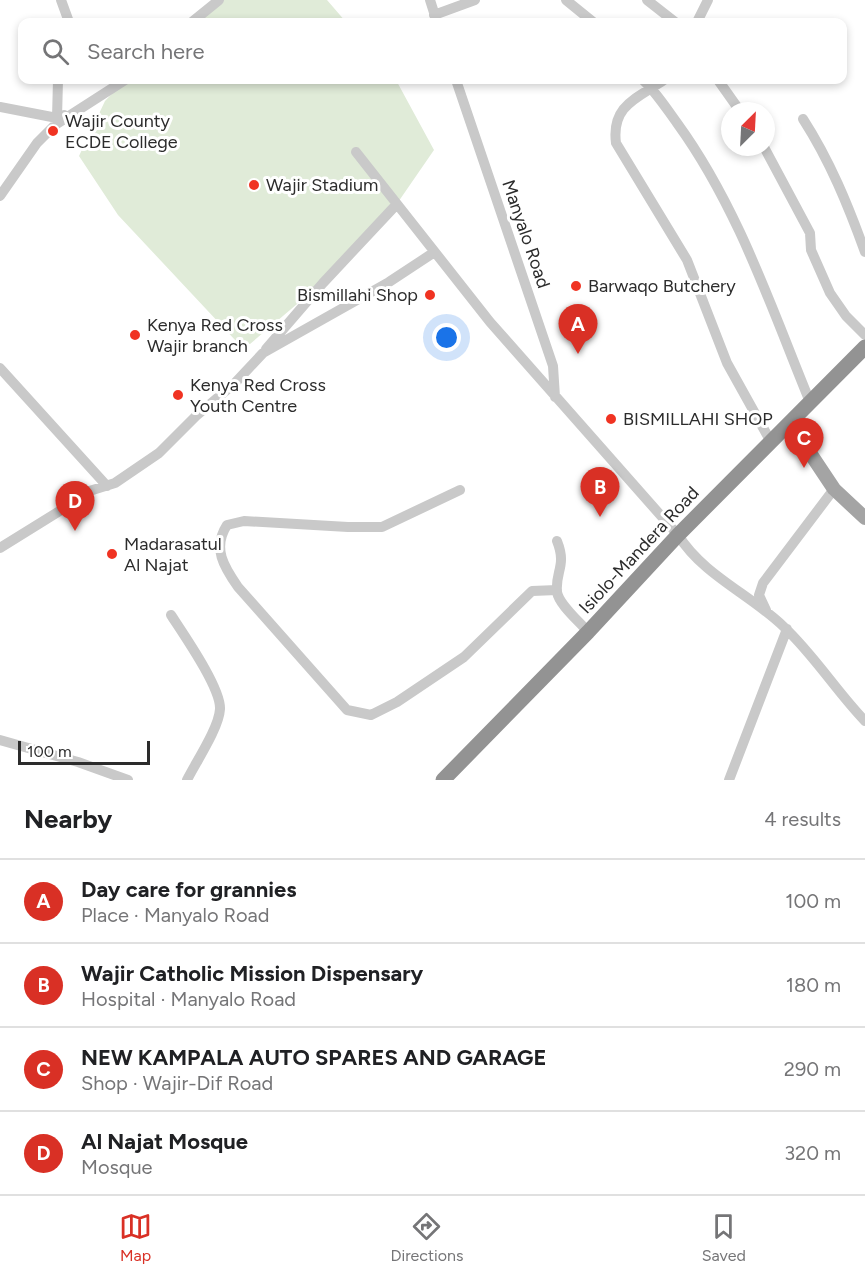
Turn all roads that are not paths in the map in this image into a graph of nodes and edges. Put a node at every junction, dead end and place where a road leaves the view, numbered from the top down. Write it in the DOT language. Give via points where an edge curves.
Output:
graph roads {
  1 [pos="61,0"];
  2 [pos="219,0"];
  3 [pos="430,0"];
  4 [pos="475,0"];
  5 [pos="566,0"];
  6 [pos="647,0"];
  7 [pos="708,0"];
  8 [pos="68,18"];
  9 [pos="197,18"];
  10 [pos="436,18"];
  11 [pos="438,18"];
  12 [pos="588,18"];
  13 [pos="670,18"];
  14 [pos="699,18"];
  15 [pos="58,84"];
  16 [pos="119,84"];
  17 [pos="457,84"];
  18 [pos="648,84"];
  19 [pos="658,84"];
  20 [pos="721,84"];
  21 [pos="652,88"];
  22 [pos="734,102"];
  23 [pos="0,106"];
  24 [pos="78,110"];
  25 [pos="57,118"];
  26 [pos="803,119"];
  27 [pos="356,153"];
  28 [pos="769,156"];
  29 [pos="0,196"];
  30 [pos="396,205"];
  31 [pos="865,252"];
  32 [pos="433,253"];
  33 [pos="865,335"];
  34 [pos="865,347"];
  35 [pos="263,353"];
  36 [pos="0,368"];
  37 [pos="555,397"];
  38 [pos="810,402"];
  39 [pos="790,423"];
  40 [pos="771,442"];
  41 [pos="107,486"];
  42 [pos="460,489"];
  43 [pos="834,489"];
  44 [pos="865,518"];
  45 [pos="678,535"];
  46 [pos="558,541"];
  47 [pos="0,548"];
  48 [pos="557,590"];
  49 [pos="766,611"];
  50 [pos="171,615"];
  51 [pos="787,629"];
  52 [pos="588,632"];
  53 [pos="865,721"];
  54 [pos="0,740"];
  55 [pos="128,780"];
  56 [pos="187,780"];
  57 [pos="442,780"];
  58 [pos="729,780"];
  1 -- 8 [label="street"];
  2 -- 9 [label="street"];
  3 -- 10 [label="street"];
  4 -- 11 [label="street"];
  5 -- 12 [label="street"];
  6 -- 13 [label="street"];
  7 -- 14 [label="street"];
  15 -- 25 [label="street"];
  16 -- 24 [label="street"];
  17 -- 37 [label="street, Manyalo Road" via="553,366"];
  18 -- 21 [label="street"];
  19 -- 21 [label="street"];
  20 -- 22 [label="street"];
  21 -- 38 [label="street" via="694,146 722,195"];
  21 -- 40 [label="street" via="621,114 614,125 616,143 687,260 727,363"];
  23 -- 25 [label="street"];
  24 -- 25 [label="street"];
  24 -- 29 [label="street" via="36,143"];
  26 -- 31 [label="street" via="842,189"];
  27 -- 30 [label="street"];
  28 -- 33 [label="street" via="810,233 811,250 830,293"];
  30 -- 32 [label="street"];
  30 -- 35 [label="street"];
  32 -- 35 [label="street"];
  32 -- 37 [label="street"];
  34 -- 38 [label="highway, Isiolo-Mandera Road"];
  35 -- 41 [label="street" via="159,453"];
  36 -- 41 [label="street"];
  37 -- 45 [label="street"];
  38 -- 39 [label="highway, Isiolo-Mandera Road"];
  39 -- 40 [label="highway, Isiolo-Mandera Road"];
  39 -- 43 [label="main road"];
  40 -- 45 [label="highway, Isiolo-Mandera Road"];
  41 -- 47 [label="street" via="83,493"];
  42 -- 48 [label="street" via="382,527 244,521 227,525 219,550 238,587 347,710 359,714 371,715 397,702 464,657 532,591"];
  43 -- 44 [label="main road"];
  43 -- 49 [label="street" via="763,583 759,595"];
  45 -- 49 [label="street" via="705,567"];
  45 -- 52 [label="highway, Isiolo-Mandera Road"];
  46 -- 48 [label="street" via="563,556"];
  48 -- 52 [label="street"];
  49 -- 51 [label="street"];
  50 -- 56 [label="street" via="219,698 220,711"];
  51 -- 53 [label="street"];
  51 -- 58 [label="street"];
  52 -- 57 [label="highway, Isiolo-Mandera Road"];
  54 -- 55 [label="street"];
}
